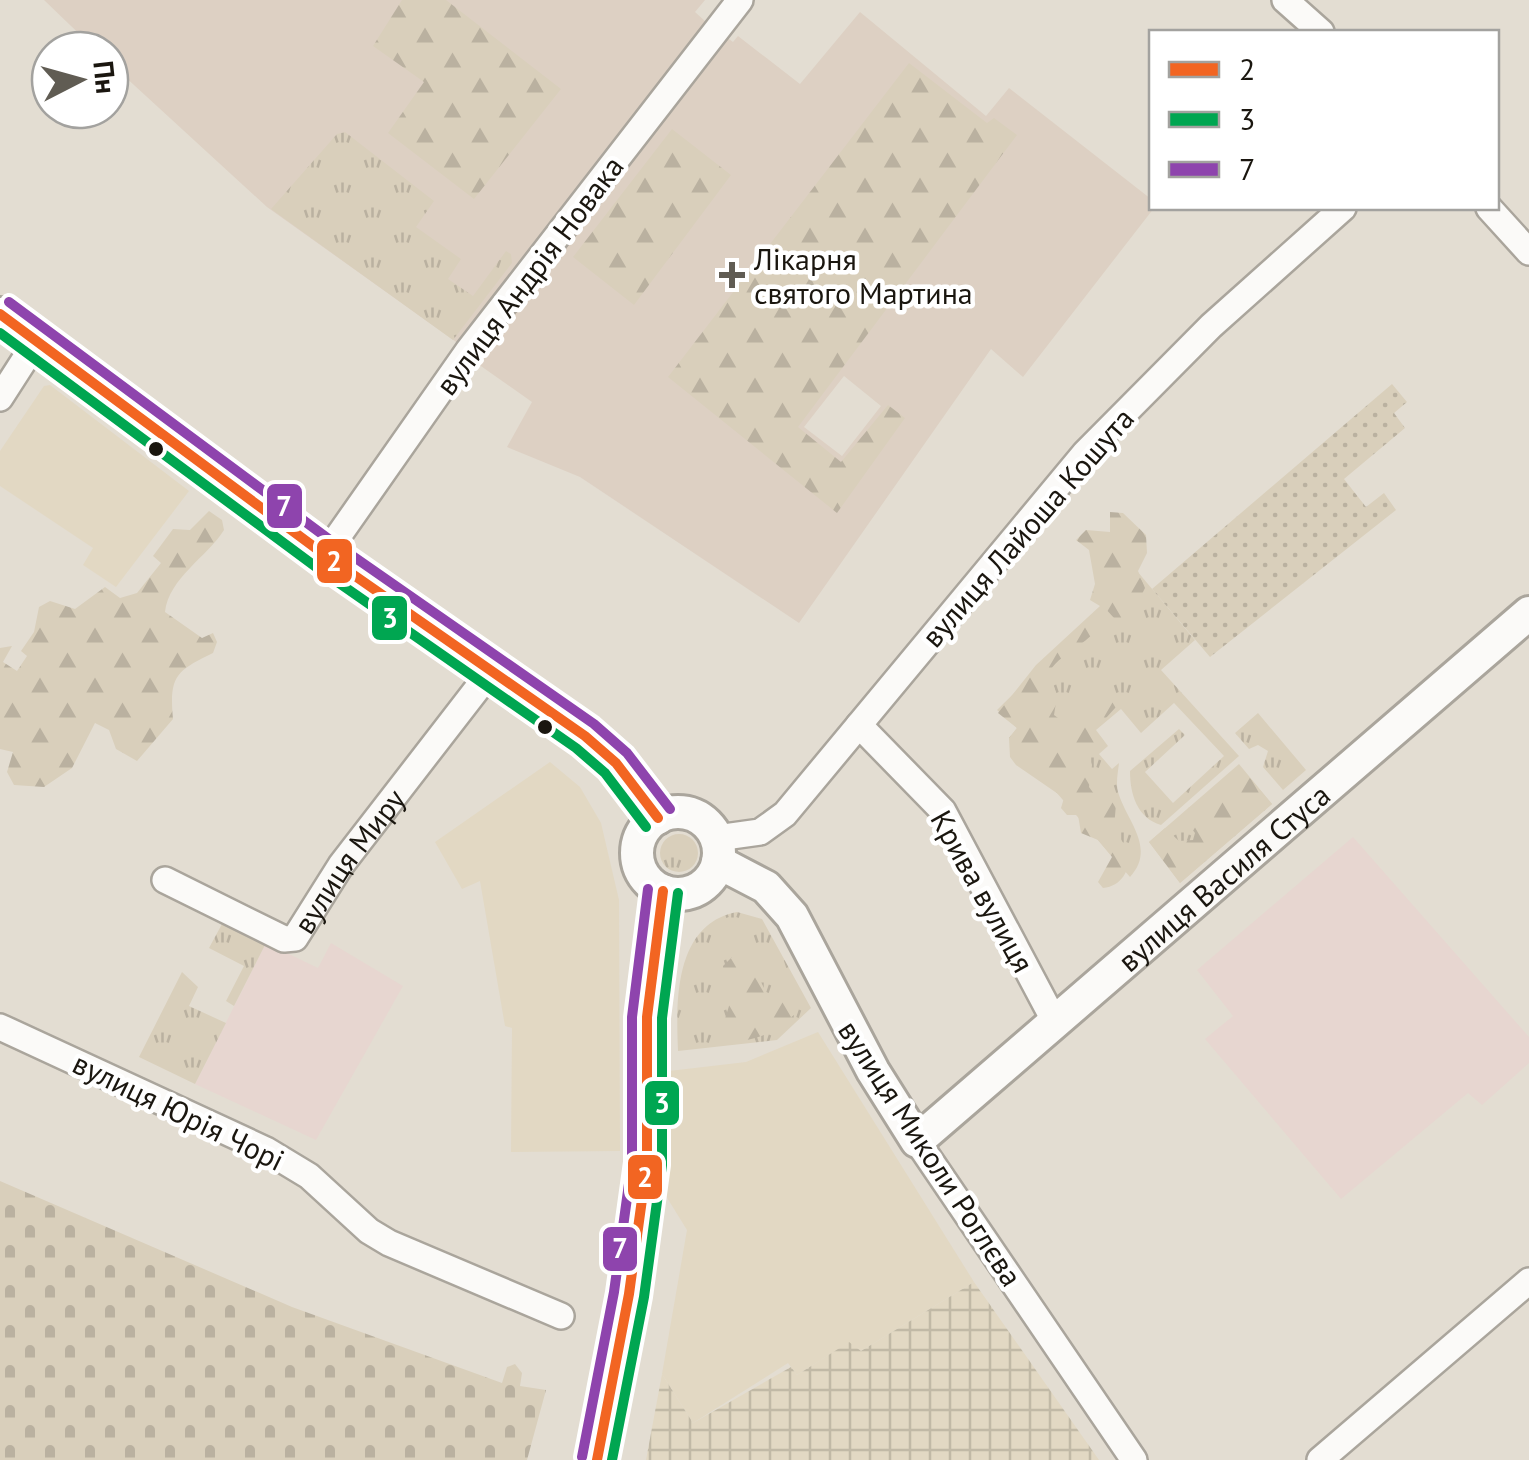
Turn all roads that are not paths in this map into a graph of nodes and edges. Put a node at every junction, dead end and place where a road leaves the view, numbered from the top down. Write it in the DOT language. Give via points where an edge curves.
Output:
graph roads {
  1 [pos="740,0"];
  2 [pos="1285,0"];
  3 [pos="1319,30"];
  4 [pos="1341,210"];
  5 [pos="1491,210"];
  6 [pos="1529,252"];
  7 [pos="0,314"];
  8 [pos="36,342"];
  9 [pos="0,398"];
  10 [pos="325,555"];
  11 [pos="1529,613"];
  12 [pos="491,672"];
  13 [pos="859,725"];
  14 [pos="658,818"];
  15 [pos="717,850"];
  16 [pos="165,880"];
  17 [pos="663,891"];
  18 [pos="1055,1022"];
  19 [pos="0,1027"];
  20 [pos="917,1140"];
  21 [pos="1529,1281"];
  22 [pos="561,1316"];
  23 [pos="597,1460"];
  24 [pos="1134,1460"];
  25 [pos="1320,1460"];
  1 -- 10 [label="street, вулиця Андрія Новака" via="468,351"];
  2 -- 3 [label="street"];
  4 -- 13 [label="street, вулиця Лайоша Кошута" via="1111,425"];
  5 -- 6 [label="street"];
  7 -- 8 [label="main road"];
  8 -- 9 [label="street"];
  8 -- 10 [label="main road"];
  10 -- 12 [label="main road"];
  11 -- 18 [label="main road, вулиця Василя Стуса"];
  12 -- 14 [label="main road" via="616,762"];
  12 -- 16 [label="street, вулиця Миру" via="340,865 295,938 284,939"];
  13 -- 15 [label="street, вулиця Лайоша Кошута" via="772,825"];
  13 -- 18 [label="street, Крива вулиця" via="943,811"];
  14 -- 15 [label="main road" via="701,819"];
  14 -- 17 [label="main road" via="645,830 638,856 647,881"];
  15 -- 17 [label="main road" via="713,874 694,891"];
  15 -- 20 [label="main road, вулиця Миколи Роглєва" via="766,886 792,916"];
  17 -- 23 [label="main road" via="647,1017 647,1163"];
  18 -- 20 [label="main road, вулиця Василя Стуса"];
  19 -- 22 [label="street, вулиця Юрія Чорі" via="266,1150 390,1243"];
  20 -- 24 [label="street, вулиця Миколи Роглєва"];
  21 -- 25 [label="street"];
}
